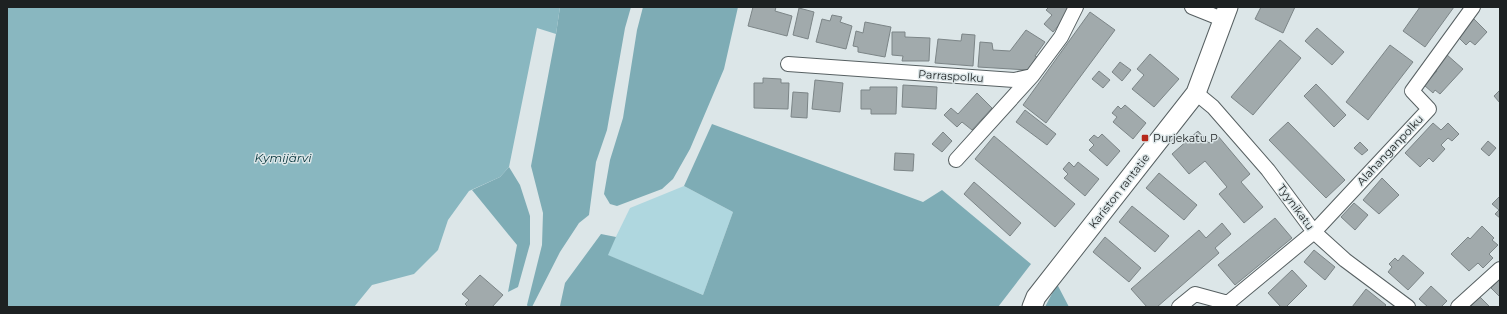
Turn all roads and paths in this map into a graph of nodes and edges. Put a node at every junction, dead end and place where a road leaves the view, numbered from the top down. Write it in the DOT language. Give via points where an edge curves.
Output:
graph roads {
  1 [pos="1076,7"];
  2 [pos="1192,7"];
  3 [pos="1473,7"];
  4 [pos="1225,13"];
  5 [pos="788,64"];
  6 [pos="1032,76"];
  7 [pos="1196,93"];
  8 [pos="956,160"];
  9 [pos="1314,232"];
  10 [pos="1500,269"];
  11 [pos="1403,306"];
  12 [pos="1032,307"];
  13 [pos="1178,307"];
  14 [pos="1458,307"];
  1 -- 6 [label="street" via="1061,38"];
  2 -- 4 [label="street"];
  3 -- 9 [label="street, Alahanganpolku" via="1412,91 1429,108"];
  4 -- 7 [label="street, Kariston rantatie"];
  5 -- 6 [label="street, Parraspolku" via="1014,80"];
  6 -- 8 [label="street"];
  7 -- 9 [label="street, Tyynikatu" via="1213,107 1268,170"];
  7 -- 12 [label="street, Kariston rantatie" via="1036,297"];
  9 -- 11 [label="street, Tyynikatu"];
  9 -- 13 [label="street" via="1228,303 1195,294"];
  10 -- 14 [label="street"];
}
